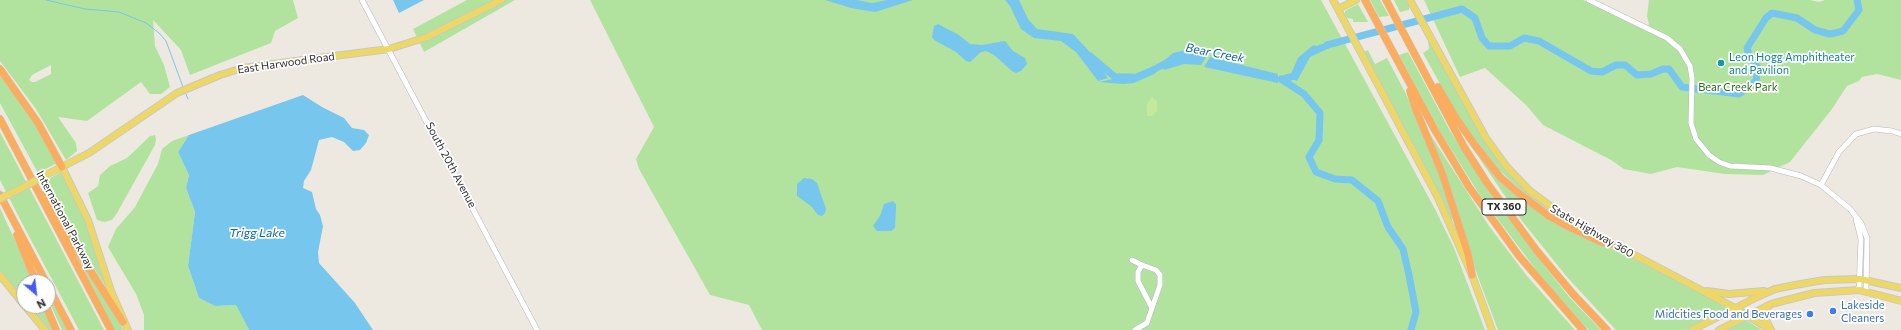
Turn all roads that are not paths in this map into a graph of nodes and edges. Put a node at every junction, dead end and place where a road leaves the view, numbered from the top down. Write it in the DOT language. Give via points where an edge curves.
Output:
graph roads {
  1 [pos="362,0"];
  2 [pos="501,0"];
  3 [pos="1333,0"];
  4 [pos="1356,0"];
  5 [pos="1365,0"];
  6 [pos="1386,0"];
  7 [pos="1411,0"];
  8 [pos="1589,0"];
  9 [pos="1338,10"];
  10 [pos="389,49"];
  11 [pos="0,69"];
  12 [pos="1423,69"];
  13 [pos="1407,80"];
  14 [pos="0,119"];
  15 [pos="1901,134"];
  16 [pos="62,167"];
  17 [pos="1821,185"];
  18 [pos="40,194"];
  19 [pos="1,197"];
  20 [pos="1856,219"];
  21 [pos="1612,244"];
  22 [pos="1132,260"];
  23 [pos="1142,265"];
  24 [pos="33,274"];
  25 [pos="42,274"];
  26 [pos="1472,275"];
  27 [pos="1,277"];
  28 [pos="1860,279"];
  29 [pos="1867,280"];
  30 [pos="1901,288"];
  31 [pos="1775,289"];
  32 [pos="1703,290"];
  33 [pos="1859,290"];
  34 [pos="1866,291"];
  35 [pos="16,296"];
  36 [pos="56,301"];
  37 [pos="1901,301"];
  38 [pos="1771,304"];
  39 [pos="1152,308"];
  40 [pos="1735,308"];
  41 [pos="31,314"];
  42 [pos="49,314"];
  43 [pos="1747,315"];
  44 [pos="123,322"];
  45 [pos="44,329"];
  46 [pos="1770,329"];
  47 [pos="56,330"];
  48 [pos="72,330"];
  49 [pos="111,330"];
  50 [pos="128,330"];
  51 [pos="537,330"];
  52 [pos="1135,330"];
  53 [pos="1492,330"];
  54 [pos="1584,330"];
  55 [pos="1607,330"];
  56 [pos="1692,330"];
  57 [pos="1719,330"];
  1 -- 10 [label="street, South 20th Avenue"];
  2 -- 10 [label="main road, East Harwood Road" via="427,37"];
  3 -- 9 [label="main road"];
  4 -- 9 [label="main road"];
  5 -- 13 [label="highway, TX 360"];
  6 -- 12 [label="highway, TX 360"];
  7 -- 21 [label="main road, State Highway 360" via="1473,116 1507,167 1530,191 1560,214"];
  8 -- 17 [label="street" via="1674,43 1687,59 1693,83 1691,123 1704,152 1714,159 1736,167 1771,168"];
  9 -- 26 [label="main road" via="1438,198"];
  10 -- 16 [label="main road, East Harwood Road" via="243,68 220,75 177,93 88,153"];
  10 -- 51 [label="street, South 20th Avenue"];
  11 -- 16 [label="highway" via="35,118"];
  12 -- 21 [label="highway" via="1431,76 1456,118 1500,177 1532,205 1567,226 1601,242"];
  12 -- 55 [label="highway, TX 360" via="1464,147 1499,200 1555,273"];
  13 -- 26 [label="highway" via="1416,110 1442,173 1468,254"];
  13 -- 54 [label="highway, TX 360" via="1454,163 1485,210 1537,278"];
  14 -- 18 [label="highway, International Parkway"];
  15 -- 17 [label="street" via="1879,129 1857,134 1839,152"];
  16 -- 19 [label="main road, East Harwood Road, bridge"];
  16 -- 44 [label="main road" via="88,220"];
  17 -- 20 [label="street" via="1850,209"];
  18 -- 44 [label="highway" via="48,200"];
  18 -- 49 [label="highway, International Parkway"];
  19 -- 24 [label="highway"];
  19 -- 25 [label="highway"];
  20 -- 28 [label="street" via="1861,239"];
  20 -- 29 [label="street" via="1861,223 1867,238"];
  21 -- 32 [label="main road, State Highway 360"];
  22 -- 23 [label="street"];
  23 -- 39 [label="street" via="1138,272 1138,281"];
  23 -- 39 [label="street" via="1156,270 1160,276 1160,285"];
  26 -- 53 [label="main road"];
  27 -- 35 [label="main road"];
  28 -- 29 [label="main road"];
  28 -- 31 [label="main road" via="1824,280"];
  28 -- 33 [label="street"];
  29 -- 30 [label="main road"];
  29 -- 34 [label="street"];
  31 -- 32 [label="main road" via="1729,294"];
  31 -- 40 [label="main road"];
  32 -- 40 [label="main road, State Highway 360"];
  33 -- 34 [label="main road"];
  33 -- 38 [label="main road" via="1814,293"];
  34 -- 37 [label="main road"];
  36 -- 48 [label="highway"];
  38 -- 43 [label="main road"];
  38 -- 46 [label="main road" via="1763,315"];
  39 -- 52 [label="street" via="1147,323"];
  40 -- 43 [label="main road, State Highway 360"];
  40 -- 56 [label="main road"];
  41 -- 45 [label="main road"];
  42 -- 47 [label="highway"];
  43 -- 46 [label="main road, State Highway 360"];
  43 -- 57 [label="main road"];
  44 -- 50 [label="main road"];
}
